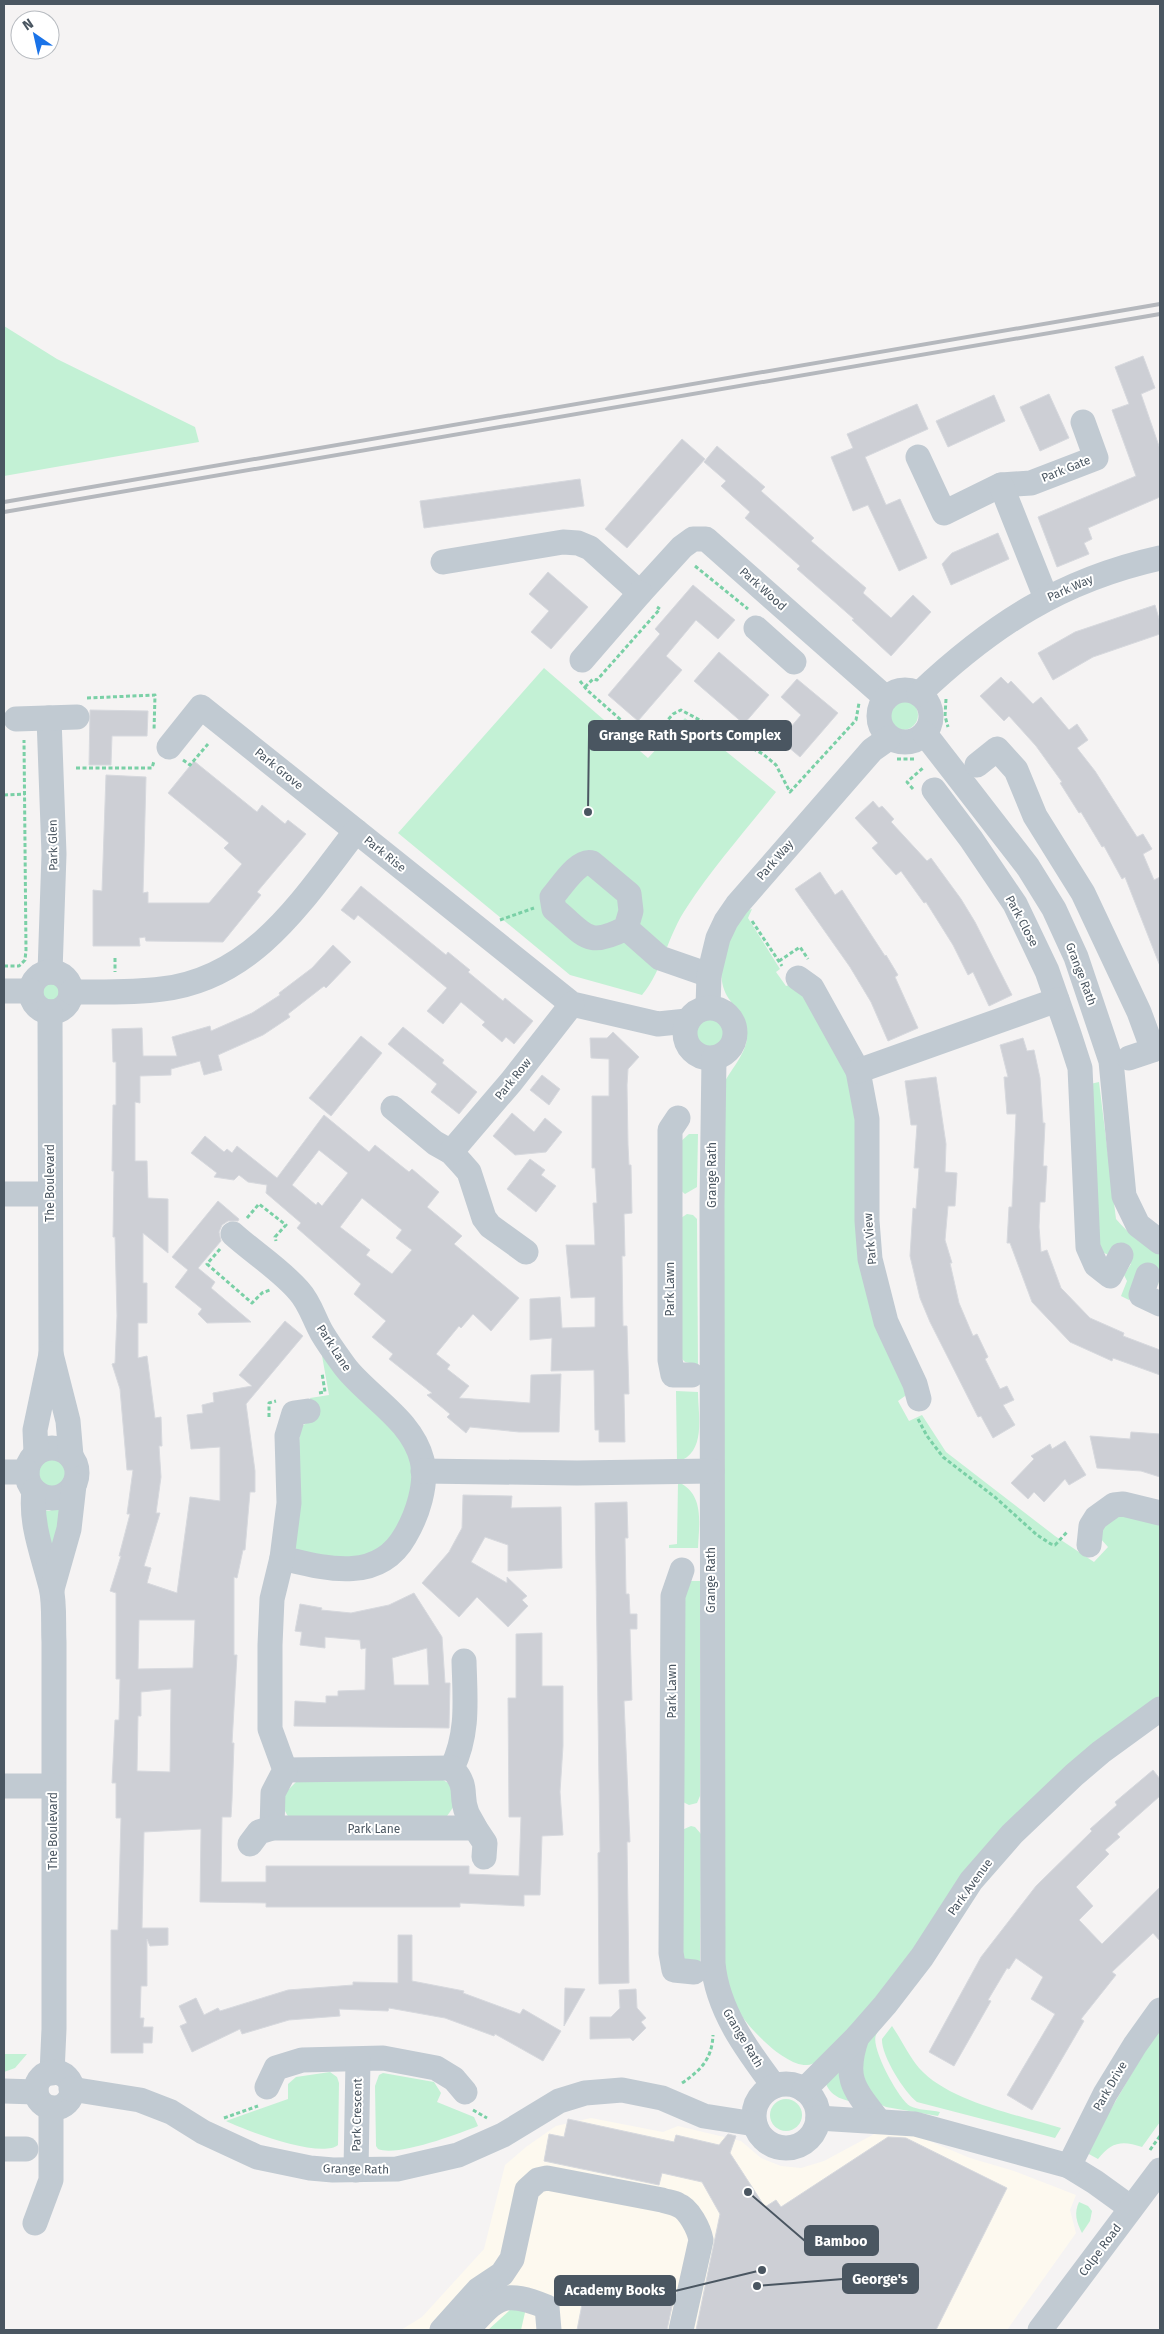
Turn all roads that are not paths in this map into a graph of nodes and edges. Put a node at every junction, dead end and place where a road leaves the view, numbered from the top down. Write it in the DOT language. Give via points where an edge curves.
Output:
graph roads {
  1 [pos="1083,422"];
  2 [pos="918,457"];
  3 [pos="1001,486"];
  4 [pos="1160,558"];
  5 [pos="444,562"];
  6 [pos="646,598"];
  7 [pos="1046,598"];
  8 [pos="797,620"];
  9 [pos="756,628"];
  10 [pos="774,645"];
  11 [pos="794,662"];
  12 [pos="579,667"];
  13 [pos="879,693"];
  14 [pos="919,694"];
  15 [pos="77,716"];
  16 [pos="49,718"];
  17 [pos="16,719"];
  18 [pos="937,731"];
  19 [pos="889,738"];
  20 [pos="167,746"];
  21 [pos="977,765"];
  22 [pos="926,792"];
  23 [pos="356,831"];
  24 [pos="1083,893"];
  25 [pos="1054,909"];
  26 [pos="626,928"];
  27 [pos="50,972"];
  28 [pos="805,972"];
  29 [pos="709,975"];
  30 [pos="4,991"];
  31 [pos="31,991"];
  32 [pos="71,992"];
  33 [pos="1057,1000"];
  34 [pos="572,1004"];
  35 [pos="708,1007"];
  36 [pos="50,1012"];
  37 [pos="687,1021"];
  38 [pos="714,1058"];
  39 [pos="1120,1060"];
  40 [pos="1080,1068"];
  41 [pos="858,1071"];
  42 [pos="393,1108"];
  43 [pos="678,1118"];
  44 [pos="451,1152"];
  45 [pos="4,1194"];
  46 [pos="50,1194"];
  47 [pos="669,1203"];
  48 [pos="712,1204"];
  49 [pos="233,1234"];
  50 [pos="1160,1242"];
  51 [pos="526,1252"];
  52 [pos="1120,1255"];
  53 [pos="1148,1275"];
  54 [pos="1160,1304"];
  55 [pos="51,1354"];
  56 [pos="682,1375"];
  57 [pos="917,1406"];
  58 [pos="308,1411"];
  59 [pos="71,1456"];
  60 [pos="423,1471"];
  61 [pos="712,1471"];
  62 [pos="25,1472"];
  63 [pos="74,1485"];
  64 [pos="1160,1513"];
  65 [pos="1089,1545"];
  66 [pos="282,1558"];
  67 [pos="682,1570"];
  68 [pos="52,1589"];
  69 [pos="464,1661"];
  70 [pos="1160,1710"];
  71 [pos="452,1768"];
  72 [pos="285,1770"];
  73 [pos="4,1786"];
  74 [pos="53,1786"];
  75 [pos="672,1815"];
  76 [pos="713,1816"];
  77 [pos="272,1828"];
  78 [pos="475,1828"];
  79 [pos="250,1844"];
  80 [pos="484,1857"];
  81 [pos="684,1971"];
  82 [pos="1160,2010"];
  83 [pos="857,2037"];
  84 [pos="358,2060"];
  85 [pos="52,2073"];
  86 [pos="774,2086"];
  87 [pos="267,2087"];
  88 [pos="71,2089"];
  89 [pos="804,2090"];
  90 [pos="4,2091"];
  91 [pos="465,2099"];
  92 [pos="43,2100"];
  93 [pos="818,2118"];
  94 [pos="878,2120"];
  95 [pos="755,2124"];
  96 [pos="1153,2164"];
  97 [pos="1069,2166"];
  98 [pos="356,2170"];
  99 [pos="1132,2208"];
  100 [pos="35,2223"];
  101 [pos="442,2330"];
  102 [pos="467,2330"];
  103 [pos="549,2330"];
  104 [pos="680,2330"];
  105 [pos="1040,2330"];
  1 -- 3 [label="street, Park Gate" via="1096,458 1031,483"];
  2 -- 3 [label="street, Park Gate" via="944,513"];
  3 -- 7 [label="street"];
  4 -- 7 [label="street, Park Way" via="1107,572"];
  5 -- 6 [label="street" via="564,542 578,543 590,548"];
  6 -- 8 [label="street, Park Wood" via="682,546 693,539 706,539"];
  6 -- 12 [label="street, Park Wood"];
  7 -- 14 [label="street, Park Way" via="987,635"];
  8 -- 10 [label="street"];
  8 -- 13 [label="street, Park Wood"];
  9 -- 10 [label="street"];
  10 -- 11 [label="street"];
  13 -- 14 [label="street" via="906,690"];
  13 -- 19 [label="street" via="879,723"];
  14 -- 18 [label="street" via="927,701 930,726"];
  15 -- 16 [label="street"];
  16 -- 17 [label="street"];
  16 -- 27 [label="street, Park Glen" via="54,854"];
  18 -- 19 [label="street" via="912,742"];
  18 -- 25 [label="street, Grange Rath"];
  19 -- 29 [label="street, Park Way" via="872,750 736,905 718,938"];
  20 -- 23 [label="street, Park Grove" via="201,706"];
  21 -- 24 [label="street" via="996,749 1016,770 1035,816"];
  22 -- 33 [label="street, Park Close" via="971,838 1015,904"];
  23 -- 32 [label="street, Park Rise" via="268,939 235,965 203,980 162,989"];
  23 -- 34 [label="street, Park Rise"];
  24 -- 25 [label="street"];
  24 -- 39 [label="street" via="1139,1012 1153,1050"];
  25 -- 39 [label="street, Grange Rath"];
  26 -- 26 [label="street" via="631,911 628,894 588,861 580,864 552,897 554,908 590,938 607,938"];
  26 -- 29 [label="street" via="660,958"];
  27 -- 31 [label="street" via="36,979"];
  27 -- 32 [label="street" via="65,978"];
  28 -- 41 [label="street, Park View"];
  29 -- 35 [label="street, Park Way"];
  30 -- 31 [label="street"];
  31 -- 36 [label="street" via="38,1007"];
  32 -- 36 [label="street" via="64,1007"];
  33 -- 40 [label="street, Park Close"];
  33 -- 41 [label="street"];
  34 -- 37 [label="street, Park Rise" via="658,1024"];
  34 -- 44 [label="street, Park Row"];
  35 -- 37 [label="street" via="692,1014"];
  35 -- 38 [label="street" via="724,1012 730,1018 735,1034 728,1050"];
  36 -- 46 [label="street, The Boulevard"];
  37 -- 38 [label="street" via="684,1036 687,1044 698,1055"];
  38 -- 48 [label="street, Grange Rath"];
  39 -- 40 [label="street"];
  39 -- 50 [label="street, Grange Rath" via="1124,1196 1138,1225"];
  40 -- 52 [label="street, Park Close" via="1088,1247 1096,1265 1110,1276"];
  41 -- 57 [label="street, Park View" via="867,1119 866,1222 870,1259 886,1322 915,1384"];
  42 -- 44 [label="street"];
  43 -- 47 [label="street, Park Lawn" via="670,1130"];
  44 -- 51 [label="street" via="469,1172 484,1218"];
  45 -- 46 [label="street"];
  46 -- 55 [label="street, The Boulevard"];
  47 -- 48 [label="street"];
  47 -- 56 [label="street, Park Lawn" via="670,1360"];
  48 -- 61 [label="street, Grange Rath"];
  49 -- 60 [label="street, Park Lane" via="300,1291 322,1333 347,1369 404,1426 415,1443"];
  53 -- 54 [label="street" via="1141,1295"];
  55 -- 59 [label="street, The Boulevard" via="68,1421"];
  55 -- 62 [label="street, The Boulevard"];
  58 -- 66 [label="street" via="294,1413 287,1436 290,1504"];
  59 -- 62 [label="street" via="50,1447"];
  59 -- 63 [label="street" via="77,1470"];
  60 -- 61 [label="street"];
  60 -- 66 [label="street, Park Lane" via="413,1520 398,1546 385,1558 349,1570"];
  61 -- 76 [label="street, Grange Rath"];
  62 -- 63 [label="street" via="48,1498 70,1491"];
  62 -- 68 [label="street, The Boulevard"];
  63 -- 68 [label="street, The Boulevard" via="69,1529"];
  64 -- 65 [label="street" via="1124,1504 1114,1505 1091,1526"];
  66 -- 72 [label="street" via="272,1598 270,1714 274,1741"];
  67 -- 75 [label="street, Park Lawn" via="673,1596"];
  68 -- 74 [label="street, The Boulevard"];
  69 -- 71 [label="street" via="467,1706 464,1734"];
  70 -- 83 [label="street, Park Avenue" via="1101,1752 1012,1834 971,1882 922,1957"];
  71 -- 72 [label="street"];
  71 -- 78 [label="street" via="464,1788 467,1814"];
  72 -- 77 [label="street" via="273,1793"];
  73 -- 74 [label="street"];
  74 -- 85 [label="street, The Boulevard"];
  75 -- 76 [label="street"];
  75 -- 81 [label="street, Park Lawn" via="672,1953"];
  76 -- 86 [label="street, Grange Rath" via="714,1974 728,2016"];
  77 -- 78 [label="street, Park Lane"];
  77 -- 79 [label="street" via="259,1832"];
  78 -- 80 [label="street" via="485,1843"];
  82 -- 97 [label="street, Park Drive" via="1104,2094"];
  83 -- 89 [label="street, Park Avenue"];
  83 -- 94 [label="street" via="850,2072 861,2098"];
  84 -- 87 [label="street, Park Crescent" via="302,2060 276,2068"];
  84 -- 91 [label="street, Park Crescent" via="383,2058 436,2068 454,2079"];
  84 -- 98 [label="street, Park Crescent"];
  85 -- 88 [label="street" via="62,2075"];
  85 -- 92 [label="street" via="38,2082"];
  86 -- 89 [label="street" via="795,2085"];
  86 -- 95 [label="street" via="760,2098 754,2115"];
  88 -- 92 [label="street" via="66,2103 56,2108"];
  88 -- 98 [label="street, Grange Rath" via="140,2100 171,2112 203,2132 257,2157 310,2168"];
  89 -- 93 [label="street" via="816,2104"];
  90 -- 92 [label="street"];
  92 -- 100 [label="street" via="51,2180"];
  93 -- 94 [label="street"];
  93 -- 95 [label="street" via="814,2132 807,2140 787,2148 767,2142"];
  94 -- 97 [label="street" via="916,2124"];
  95 -- 98 [label="street, Grange Rath" via="704,2116 662,2098 622,2090 585,2093 559,2101 503,2135 458,2155 397,2170"];
  96 -- 99 [label="street, Colpe Road"];
  97 -- 99 [label="street"];
  99 -- 105 [label="street, Colpe Road"];
  101 -- 104 [label="street" via="478,2290 507,2268 512,2259 527,2190 538,2180 547,2178 662,2200 679,2205 686,2211 701,2240"];
  102 -- 103 [label="street" via="495,2302 518,2297 547,2307"];
}
